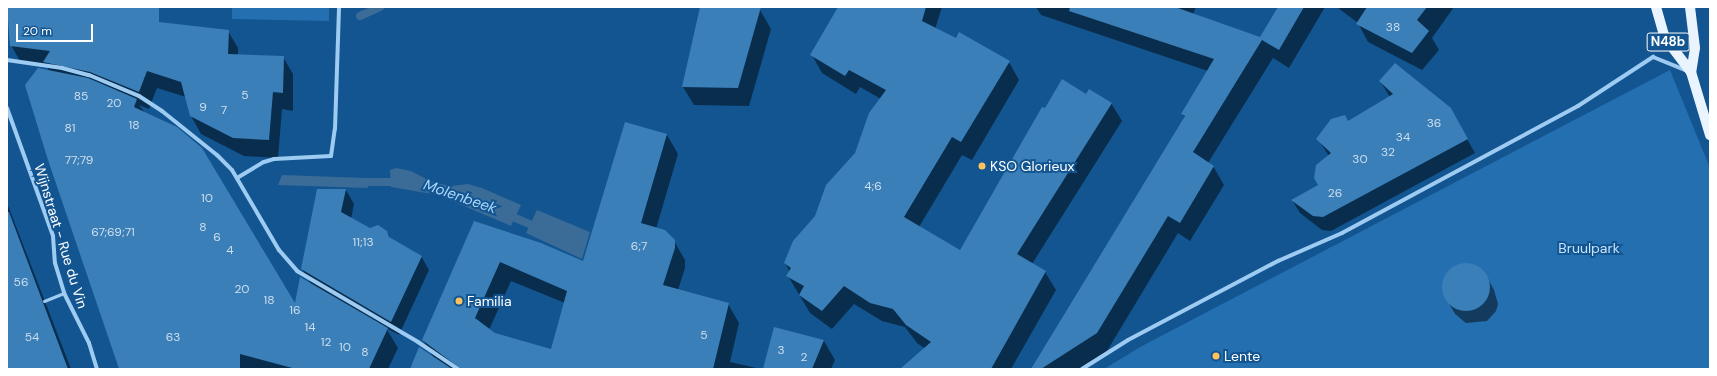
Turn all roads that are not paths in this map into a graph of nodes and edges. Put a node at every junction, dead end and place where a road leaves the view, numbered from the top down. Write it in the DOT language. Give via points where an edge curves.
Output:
graph roads {
  1 [pos="338,7"];
  2 [pos="1656,7"];
  3 [pos="1690,7"];
  4 [pos="7,60"];
  5 [pos="1691,72"];
  6 [pos="7,108"];
  7 [pos="1710,135"];
  8 [pos="237,178"];
  9 [pos="64,293"];
  10 [pos="44,301"];
  11 [pos="97,369"];
  12 [pos="458,369"];
  13 [pos="1082,369"];
  1 -- 8 [label="street" via="335,128 331,156 269,161"];
  2 -- 5 [label="main road, N48b" via="1665,38"];
  3 -- 5 [label="main road, N48b" via="1695,48"];
  4 -- 8 [label="street" via="82,74 139,96 198,138"];
  5 -- 7 [label="main road, N48b"];
  5 -- 13 [label="street" via="1653,57 1578,106 1342,233 1278,261 1128,340"];
  6 -- 9 [label="street, Wijnstraat - Rue du Vin" via="53,236 55,263"];
  8 -- 12 [label="street" via="287,261 308,280 418,342"];
  9 -- 10 [label="lane"];
  9 -- 11 [label="street, Wijnstraat - Rue du Vin" via="88,343"];
}
